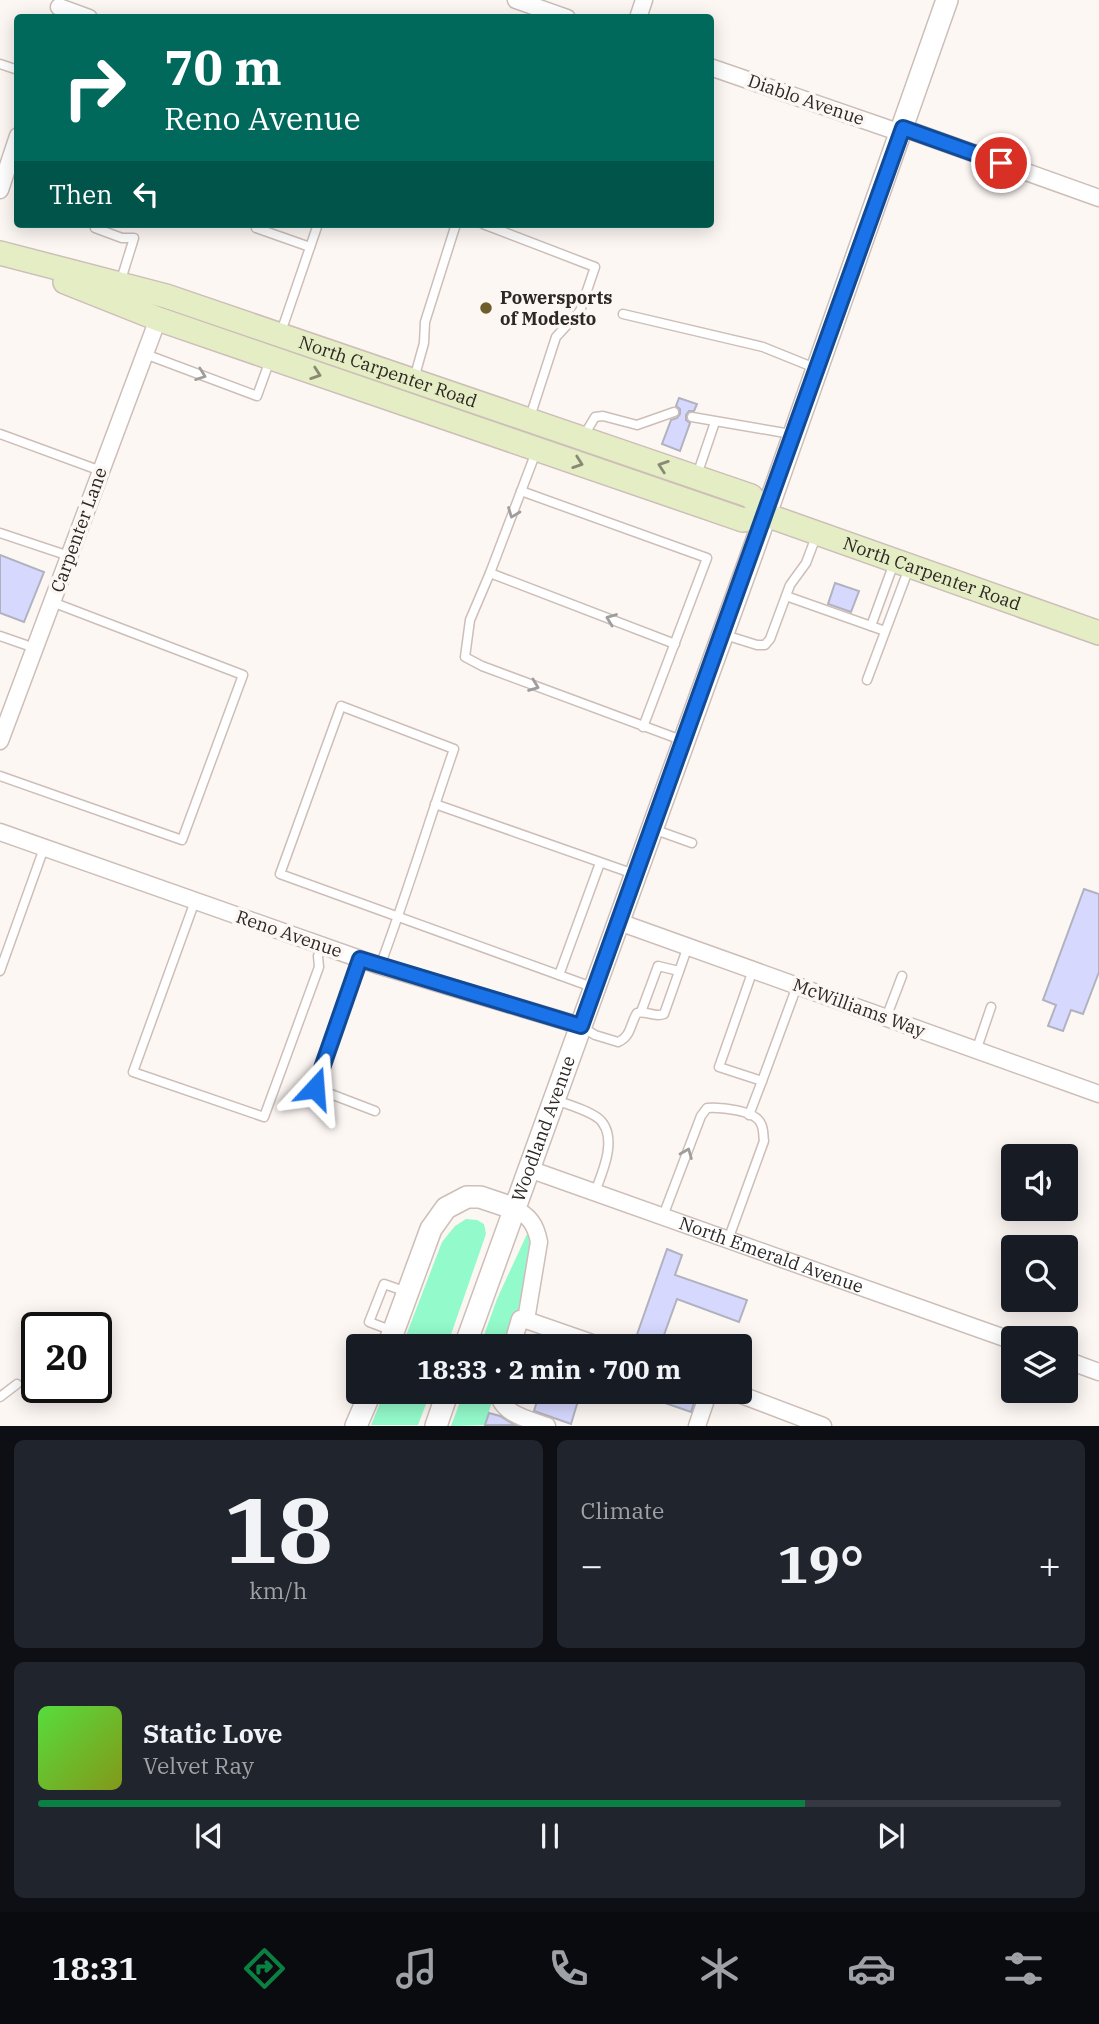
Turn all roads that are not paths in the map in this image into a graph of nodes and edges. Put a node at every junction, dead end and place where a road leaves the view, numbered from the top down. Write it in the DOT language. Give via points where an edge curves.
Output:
graph roads {
  1 [pos="516,0"];
  2 [pos="947,0"];
  3 [pos="59,8"];
  4 [pos="77,14"];
  5 [pos="556,14"];
  6 [pos="714,68"];
  7 [pos="902,131"];
  8 [pos="14,148"];
  9 [pos="0,190"];
  10 [pos="1099,198"];
  11 [pos="256,228"];
  12 [pos="317,228"];
  13 [pos="455,228"];
  14 [pos="493,228"];
  15 [pos="95,229"];
  16 [pos="310,247"];
  17 [pos="0,254"];
  18 [pos="120,284"];
  19 [pos="623,314"];
  20 [pos="158,319"];
  21 [pos="280,335"];
  22 [pos="313,346"];
  23 [pos="145,354"];
  24 [pos="271,358"];
  25 [pos="817,369"];
  26 [pos="414,380"];
  27 [pos="386,398"];
  28 [pos="674,412"];
  29 [pos="520,417"];
  30 [pos="692,417"];
  31 [pos="715,422"];
  32 [pos="0,435"];
  33 [pos="794,435"];
  34 [pos="583,438"];
  35 [pos="537,449"];
  36 [pos="101,471"];
  37 [pos="696,477"];
  38 [pos="521,491"];
  39 [pos="766,514"];
  40 [pos="0,533"];
  41 [pos="817,533"];
  42 [pos="69,556"];
  43 [pos="902,563"];
  44 [pos="490,573"];
  45 [pos="786,596"];
  46 [pos="52,602"];
  47 [pos="871,626"];
  48 [pos="886,631"];
  49 [pos="1099,633"];
  50 [pos="723,634"];
  51 [pos="0,636"];
  52 [pos="675,644"];
  53 [pos="26,645"];
  54 [pos="867,680"];
  55 [pos="643,727"];
  56 [pos="0,741"];
  57 [pos="684,741"];
  58 [pos="0,776"];
  59 [pos="435,804"];
  60 [pos="653,828"];
  61 [pos="0,832"];
  62 [pos="692,842"];
  63 [pos="44,848"];
  64 [pos="600,863"];
  65 [pos="636,874"];
  66 [pos="195,901"];
  67 [pos="398,916"];
  68 [pos="619,922"];
  69 [pos="322,946"];
  70 [pos="688,946"];
  71 [pos="360,959"];
  72 [pos="380,966"];
  73 [pos="753,970"];
  74 [pos="0,971"];
  75 [pos="679,971"];
  76 [pos="559,975"];
  77 [pos="902,976"];
  78 [pos="797,986"];
  79 [pos="595,988"];
  80 [pos="991,1007"];
  81 [pos="641,1012"];
  82 [pos="886,1018"];
  83 [pos="581,1026"];
  84 [pos="976,1051"];
  85 [pos="762,1081"];
  86 [pos="1099,1094"];
  87 [pos="554,1099"];
  88 [pos="376,1111"];
  89 [pos="749,1115"];
  90 [pos="529,1169"];
  91 [pos="595,1192"];
  92 [pos="513,1208"];
  93 [pos="663,1216"];
  94 [pos="728,1240"];
  95 [pos="526,1320"];
  96 [pos="392,1334"];
  97 [pos="469,1334"];
  98 [pos="516,1334"];
  99 [pos="566,1334"];
  100 [pos="1001,1337"];
  101 [pos="1078,1364"];
  102 [pos="1099,1372"];
  103 [pos="17,1384"];
  104 [pos="0,1397"];
  105 [pos="752,1399"];
  106 [pos="365,1404"];
  107 [pos="444,1404"];
  108 [pos="501,1404"];
  109 [pos="705,1404"];
  110 [pos="356,1426"];
  111 [pos="436,1426"];
  112 [pos="547,1426"];
  113 [pos="697,1426"];
  114 [pos="823,1426"];
  1 -- 5 [label="street"];
  2 -- 7 [label="street, Woodland Avenue"];
  3 -- 4 [label="street"];
  6 -- 7 [label="street, Diablo Avenue"];
  7 -- 10 [label="street, Diablo Avenue"];
  7 -- 25 [label="street, Woodland Avenue"];
  8 -- 9 [label="street"];
  11 -- 16 [label="lane"];
  12 -- 16 [label="lane"];
  13 -- 26 [label="lane" via="425,322"];
  14 -- 29 [label="lane" via="595,267 580,311 556,337"];
  15 -- 18 [label="lane" via="134,238"];
  16 -- 21 [label="lane"];
  17 -- 18 [label="main road, North Carpenter Road"];
  17 -- 20 [label="main road, North Carpenter Road"];
  18 -- 21 [label="main road, North Carpenter Road"];
  19 -- 25 [label="lane" via="763,347"];
  20 -- 22 [label="main road" via="165,310 175,310 276,346"];
  20 -- 23 [label="street, Carpenter Lane"];
  20 -- 24 [label="main road, North Carpenter Road"];
  21 -- 22 [label="main road, North Carpenter Road"];
  22 -- 26 [label="main road, North Carpenter Road"];
  23 -- 24 [label="lane, one-way" via="257,396"];
  23 -- 36 [label="street, Carpenter Lane"];
  24 -- 27 [label="main road, North Carpenter Road, one-way"];
  25 -- 33 [label="street, Woodland Avenue"];
  26 -- 29 [label="main road, North Carpenter Road"];
  27 -- 29 [label="main road" via="390,391 400,390 473,416"];
  27 -- 35 [label="main road, North Carpenter Road"];
  28 -- 34 [label="lane" via="637,425 595,417"];
  29 -- 34 [label="main road, North Carpenter Road"];
  30 -- 31 [label="lane"];
  31 -- 33 [label="lane"];
  31 -- 37 [label="lane"];
  32 -- 36 [label="lane"];
  33 -- 39 [label="street, Woodland Avenue"];
  37 -- 34 [label="main road, North Carpenter Road, one-way"];
  35 -- 38 [label="lane"];
  35 -- 39 [label="main road, North Carpenter Road, one-way" via="743,520"];
  36 -- 42 [label="street, Carpenter Lane"];
  37 -- 39 [label="main road, North Carpenter Road" via="751,496"];
  38 -- 44 [label="lane, one-way"];
  38 -- 52 [label="lane" via="707,558"];
  39 -- 41 [label="main road, North Carpenter Road"];
  39 -- 50 [label="street, Woodland Avenue"];
  40 -- 42 [label="lane"];
  41 -- 43 [label="main road, North Carpenter Road"];
  41 -- 45 [label="lane"];
  42 -- 46 [label="street, Carpenter Lane"];
  43 -- 47 [label="lane"];
  43 -- 48 [label="lane"];
  43 -- 49 [label="main road, North Carpenter Road"];
  52 -- 44 [label="lane, one-way"];
  44 -- 55 [label="lane, one-way" via="470,620 465,657"];
  45 -- 47 [label="lane"];
  45 -- 50 [label="lane" via="765,645"];
  46 -- 56 [label="street, Carpenter Lane"];
  46 -- 58 [label="lane" via="243,675 182,840"];
  47 -- 48 [label="lane"];
  48 -- 54 [label="lane"];
  50 -- 57 [label="street, Woodland Avenue"];
  51 -- 53 [label="lane"];
  52 -- 55 [label="lane"];
  55 -- 57 [label="lane"];
  57 -- 60 [label="street, Woodland Avenue"];
  59 -- 64 [label="lane"];
  59 -- 67 [label="lane"];
  59 -- 67 [label="lane" via="454,749 341,706 280,874"];
  60 -- 62 [label="lane"];
  60 -- 65 [label="street, Woodland Avenue"];
  61 -- 63 [label="street, Reno Avenue"];
  63 -- 66 [label="street, Reno Avenue"];
  63 -- 74 [label="lane"];
  64 -- 65 [label="lane"];
  64 -- 76 [label="lane"];
  65 -- 68 [label="street, Woodland Avenue"];
  66 -- 69 [label="street, Reno Avenue"];
  66 -- 69 [label="lane" via="133,1072 264,1117 319,967"];
  67 -- 72 [label="lane"];
  67 -- 76 [label="lane"];
  68 -- 70 [label="street, McWilliams Way"];
  68 -- 79 [label="street, Woodland Avenue"];
  69 -- 71 [label="street, Reno Avenue"];
  70 -- 73 [label="street, McWilliams Way"];
  70 -- 75 [label="lane"];
  71 -- 72 [label="street, Reno Avenue"];
  71 -- 88 [label="lane" via="315,1088"];
  72 -- 83 [label="street, Reno Avenue"];
  73 -- 78 [label="street, McWilliams Way"];
  73 -- 85 [label="lane" via="719,1067"];
  75 -- 81 [label="lane" via="664,1014"];
  75 -- 81 [label="lane" via="658,966"];
  76 -- 79 [label="lane"];
  77 -- 82 [label="lane"];
  78 -- 82 [label="street, McWilliams Way"];
  78 -- 85 [label="lane"];
  79 -- 83 [label="street, Woodland Avenue"];
  80 -- 84 [label="lane"];
  81 -- 83 [label="lane" via="628,1035 618,1042"];
  82 -- 84 [label="street, McWilliams Way"];
  83 -- 87 [label="street, Woodland Avenue"];
  84 -- 86 [label="street, McWilliams Way"];
  85 -- 89 [label="lane"];
  87 -- 90 [label="street, Woodland Avenue"];
  87 -- 91 [label="lane" via="594,1116 607,1132 605,1164"];
  93 -- 89 [label="lane, one-way" via="707,1108"];
  89 -- 94 [label="lane" via="762,1125 764,1142"];
  90 -- 91 [label="street, North Emerald Avenue"];
  90 -- 92 [label="street, Woodland Avenue"];
  91 -- 93 [label="street, North Emerald Avenue"];
  92 -- 95 [label="street" via="530,1219 540,1242"];
  92 -- 96 [label="street" via="480,1197 446,1208 431,1229"];
  92 -- 97 [label="street, Woodland Avenue"];
  93 -- 94 [label="street, North Emerald Avenue"];
  94 -- 100 [label="street, North Emerald Avenue"];
  95 -- 98 [label="street" via="520,1319"];
  95 -- 99 [label="street"];
  101 -- 102 [label="street"];
  103 -- 104 [label="lane"];
  105 -- 114 [label="street"];
  106 -- 110 [label="street"];
  107 -- 111 [label="street"];
  108 -- 112 [label="street"];
  109 -- 113 [label="street"];
}
